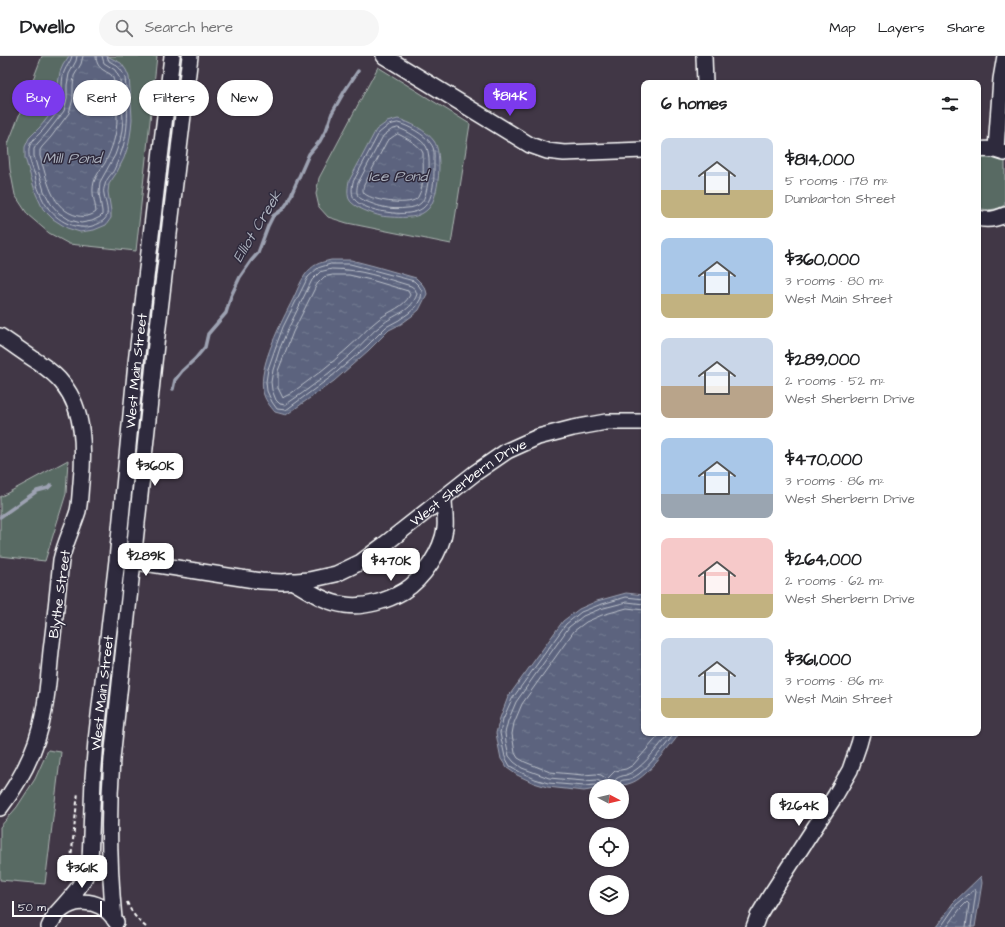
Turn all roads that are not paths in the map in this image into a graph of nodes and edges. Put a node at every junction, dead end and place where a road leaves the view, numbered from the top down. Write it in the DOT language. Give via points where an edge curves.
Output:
graph roads {
  1 [pos="172,56"];
  2 [pos="190,56"];
  3 [pos="384,56"];
  4 [pos="704,56"];
  5 [pos="1005,56"];
  6 [pos="705,80"];
  7 [pos="641,150"];
  8 [pos="981,150"];
  9 [pos="1000,151"];
  10 [pos="1005,215"];
  11 [pos="981,219"];
  12 [pos="0,336"];
  13 [pos="641,422"];
  14 [pos="444,498"];
  15 [pos="117,560"];
  16 [pos="134,562"];
  17 [pos="292,581"];
  18 [pos="861,736"];
  19 [pos="0,808"];
  20 [pos="52,921"];
  21 [pos="118,924"];
  22 [pos="754,927"];
  1 -- 15 [label="street, West Main Street" via="136,363"];
  2 -- 16 [label="street, West Main Street" via="156,344"];
  3 -- 7 [label="street" via="530,145 564,153"];
  4 -- 6 [label="street"];
  5 -- 9 [label="street" via="1001,79"];
  8 -- 9 [label="street"];
  10 -- 11 [label="street" via="989,220"];
  12 -- 19 [label="street, Blythe Street" via="52,372 64,384 77,412 83,458 78,509 61,560 42,720 24,772"];
  13 -- 14 [label="street, West Sherbern Drive" via="606,422 538,437 507,451"];
  14 -- 17 [label="street, West Sherbern Drive" via="361,562 336,574"];
  14 -- 17 [label="street" via="445,527 436,554 416,581 390,598 375,603 346,606 332,603"];
  15 -- 16 [label="street, West Sherbern Drive"];
  15 -- 20 [label="street, West Main Street" via="94,761 89,867 79,886"];
  16 -- 17 [label="street, West Sherbern Drive" via="261,581"];
  16 -- 21 [label="street, West Main Street" via="110,782 109,832"];
  18 -- 22 [label="street" via="850,770 770,896"];
  20 -- 21 [label="street" via="60,910 72,904 86,902 99,906"];
}
